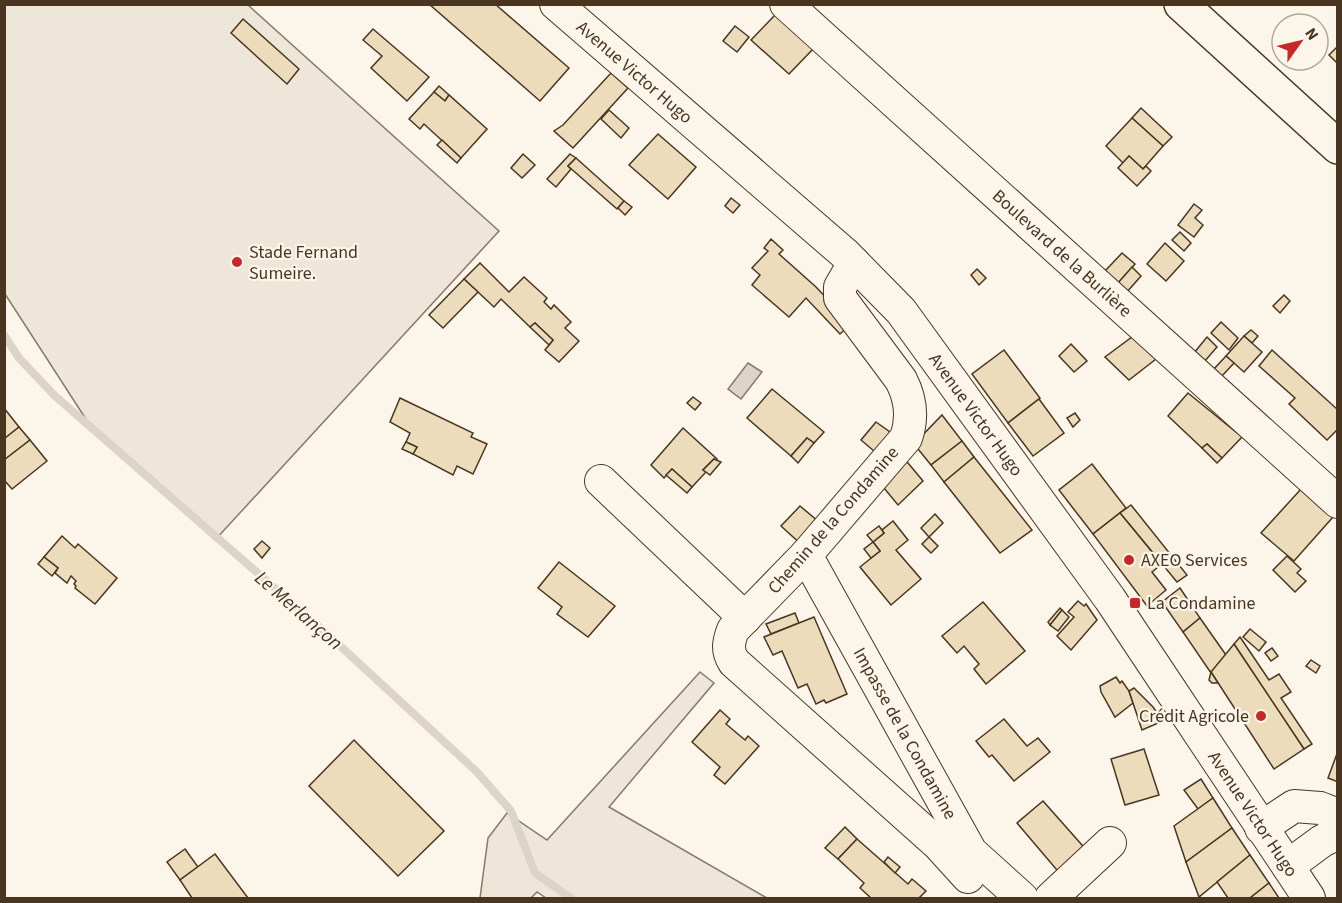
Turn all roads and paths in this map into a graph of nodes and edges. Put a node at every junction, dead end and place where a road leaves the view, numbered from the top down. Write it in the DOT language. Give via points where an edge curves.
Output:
graph roads {
  1 [pos="556,4"];
  2 [pos="786,4"];
  3 [pos="1181,4"];
  4 [pos="1338,147"];
  5 [pos="854,263"];
  6 [pos="601,481"];
  7 [pos="1338,502"];
  8 [pos="806,555"];
  9 [pos="745,618"];
  10 [pos="1338,815"];
  11 [pos="1261,828"];
  12 [pos="1338,833"];
  13 [pos="1110,843"];
  14 [pos="1288,866"];
  15 [pos="968,878"];
  16 [pos="1022,898"];
  17 [pos="1051,898"];
  18 [pos="1309,898"];
  1 -- 5 [label="street, Avenue Victor Hugo"];
  2 -- 7 [label="street, Boulevard de la Burlière"];
  3 -- 4 [label="main road"];
  5 -- 8 [label="street, Chemin de la Condamine" via="840,286 840,298 907,391 909,428 906,438"];
  5 -- 11 [label="street, Avenue Victor Hugo" via="901,310 1042,504 1110,599"];
  6 -- 9 [label="street"];
  8 -- 9 [label="street, Chemin de la Condamine"];
  8 -- 16 [label="street, Impasse de la Condamine" via="971,852"];
  9 -- 15 [label="street, Chemin de la Condamine" via="729,641 734,662 938,844"];
  10 -- 11 [label="street" via="1320,808 1294,806"];
  11 -- 14 [label="street, Avenue Victor Hugo"];
  12 -- 14 [label="street"];
  13 -- 17 [label="street"];
  14 -- 18 [label="street, Avenue Victor Hugo"];
}
